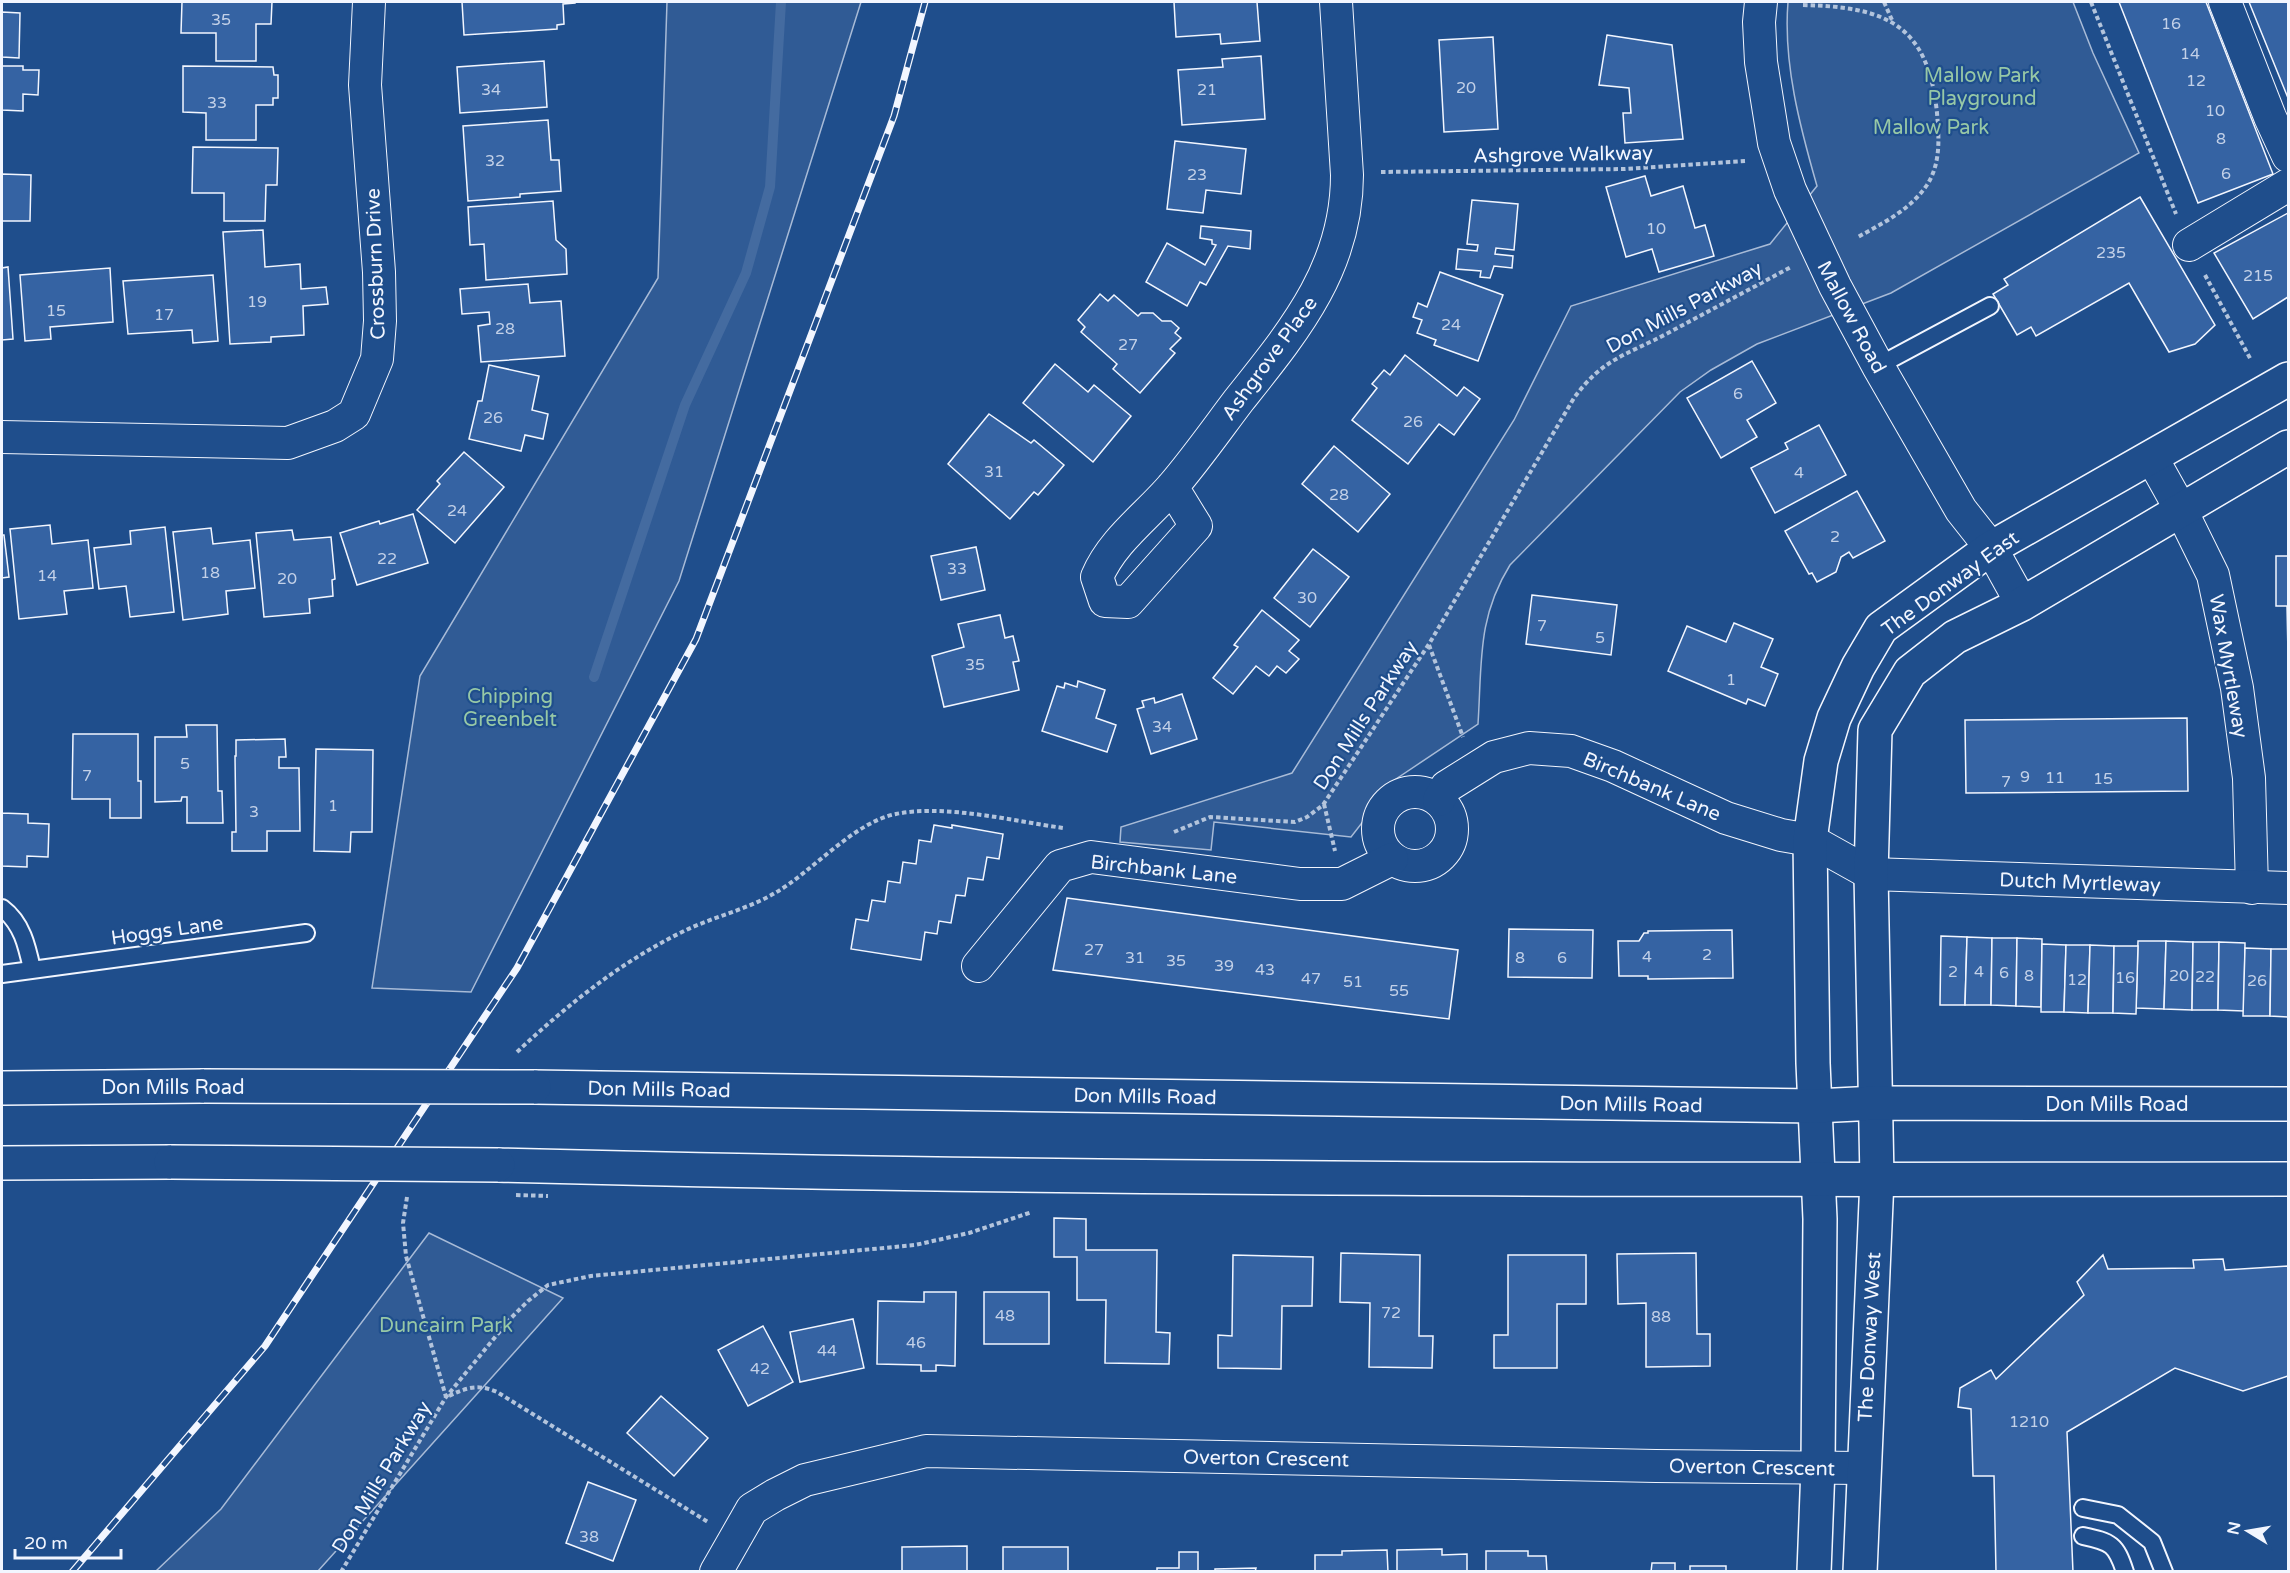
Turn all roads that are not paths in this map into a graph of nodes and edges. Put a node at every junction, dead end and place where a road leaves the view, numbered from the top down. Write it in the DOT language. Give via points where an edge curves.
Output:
graph roads {
  1 [pos="369,2"];
  2 [pos="1336,2"];
  3 [pos="1761,2"];
  4 [pos="2225,2"];
  5 [pos="2289,156"];
  6 [pos="2289,185"];
  7 [pos="2189,245"];
  8 [pos="1990,306"];
  9 [pos="1878,366"];
  10 [pos="2289,379"];
  11 [pos="2,437"];
  12 [pos="2289,447"];
  13 [pos="2152,458"];
  14 [pos="1172,487"];
  15 [pos="2181,510"];
  16 [pos="1991,549"];
  17 [pos="2022,604"];
  18 [pos="1439,800"];
  19 [pos="1810,840"];
  20 [pos="1392,859"];
  21 [pos="1871,874"];
  22 [pos="2252,888"];
  23 [pos="2289,888"];
  24 [pos="2,908"];
  25 [pos="306,933"];
  26 [pos="978,966"];
  27 [pos="32,969"];
  28 [pos="2,974"];
  29 [pos="2,1088"];
  30 [pos="1876,1103"];
  31 [pos="2289,1104"];
  32 [pos="1816,1106"];
  33 [pos="2,1162"];
  34 [pos="1877,1179"];
  35 [pos="2289,1179"];
  36 [pos="1819,1181"];
  37 [pos="1818,1467"];
  38 [pos="1863,1468"];
  39 [pos="2083,1508"];
  40 [pos="2083,1536"];
  41 [pos="716,1572"];
  42 [pos="1814,1572"];
  43 [pos="1860,1572"];
  44 [pos="2125,1572"];
  45 [pos="2164,1572"];
  1 -- 11 [label="street, Crossburn Drive" via="365,84 380,321 377,359 354,414 335,426 288,443"];
  2 -- 14 [label="street, Ashgrove Place" via="1347,175 1347,201 1337,246 1315,297 1280,349"];
  3 -- 9 [label="street, Mallow Road" via="1761,62 1774,143 1818,253"];
  4 -- 5 [label="street"];
  6 -- 7 [label="street"];
  8 -- 9 [label="lane"];
  9 -- 16 [label="street, Mallow Road" via="1961,510"];
  10 -- 13 [label="main road, The Donway East"];
  12 -- 15 [label="main road"];
  13 -- 15 [label="street, Wax Myrtleway"];
  13 -- 16 [label="main road, The Donway East"];
  15 -- 17 [label="main road"];
  15 -- 22 [label="street, Wax Myrtleway" via="2213,575 2236,688 2249,778"];
  16 -- 17 [label="street, Mallow Road"];
  16 -- 19 [label="main road, The Donway East" via="1881,628 1834,718 1821,761"];
  17 -- 21 [label="main road" via="1955,637 1910,672 1875,730"];
  18 -- 19 [label="street, Birchbank Lane" via="1446,787 1494,758 1529,748 1571,752 1613,766 1726,818"];
  18 -- 20 [label="street" via="1451,821 1452,836 1443,853 1421,866 1404,865"];
  18 -- 20 [label="street" via="1414,791 1401,794 1386,806 1379,816 1378,829"];
  19 -- 21 [label="street, Birchbank Lane"];
  19 -- 32 [label="main road, The Donway East"];
  20 -- 26 [label="street, Birchbank Lane" via="1342,884 1300,884 1091,857 1060,866"];
  21 -- 22 [label="street, Dutch Myrtleway"];
  21 -- 30 [label="main road"];
  22 -- 23 [label="street, Dutch Myrtleway"];
  24 -- 27 [label="lane" via="12,915 26,942"];
  25 -- 27 [label="lane, Hoggs Lane"];
  27 -- 28 [label="lane, Hoggs Lane"];
  29 -- 32 [label="main road, Don Mills Road, bridge" via="534,1087"];
  30 -- 31 [label="main road, Don Mills Road"];
  30 -- 32 [label="main road, Don Mills Road"];
  30 -- 34 [label="main road, The Donway West"];
  32 -- 36 [label="main road"];
  33 -- 36 [label="main road, bridge"];
  34 -- 35 [label="main road"];
  34 -- 36 [label="main road"];
  34 -- 38 [label="main road, The Donway West"];
  36 -- 37 [label="main road"];
  37 -- 38 [label="street, Overton Crescent"];
  37 -- 41 [label="street, Overton Crescent" via="926,1451 805,1479 752,1509"];
  37 -- 42 [label="main road"];
  38 -- 43 [label="main road, The Donway West"];
  39 -- 45 [label="lane" via="2118,1515 2135,1528 2152,1542"];
  40 -- 44 [label="lane" via="2100,1540 2118,1551"];
}
